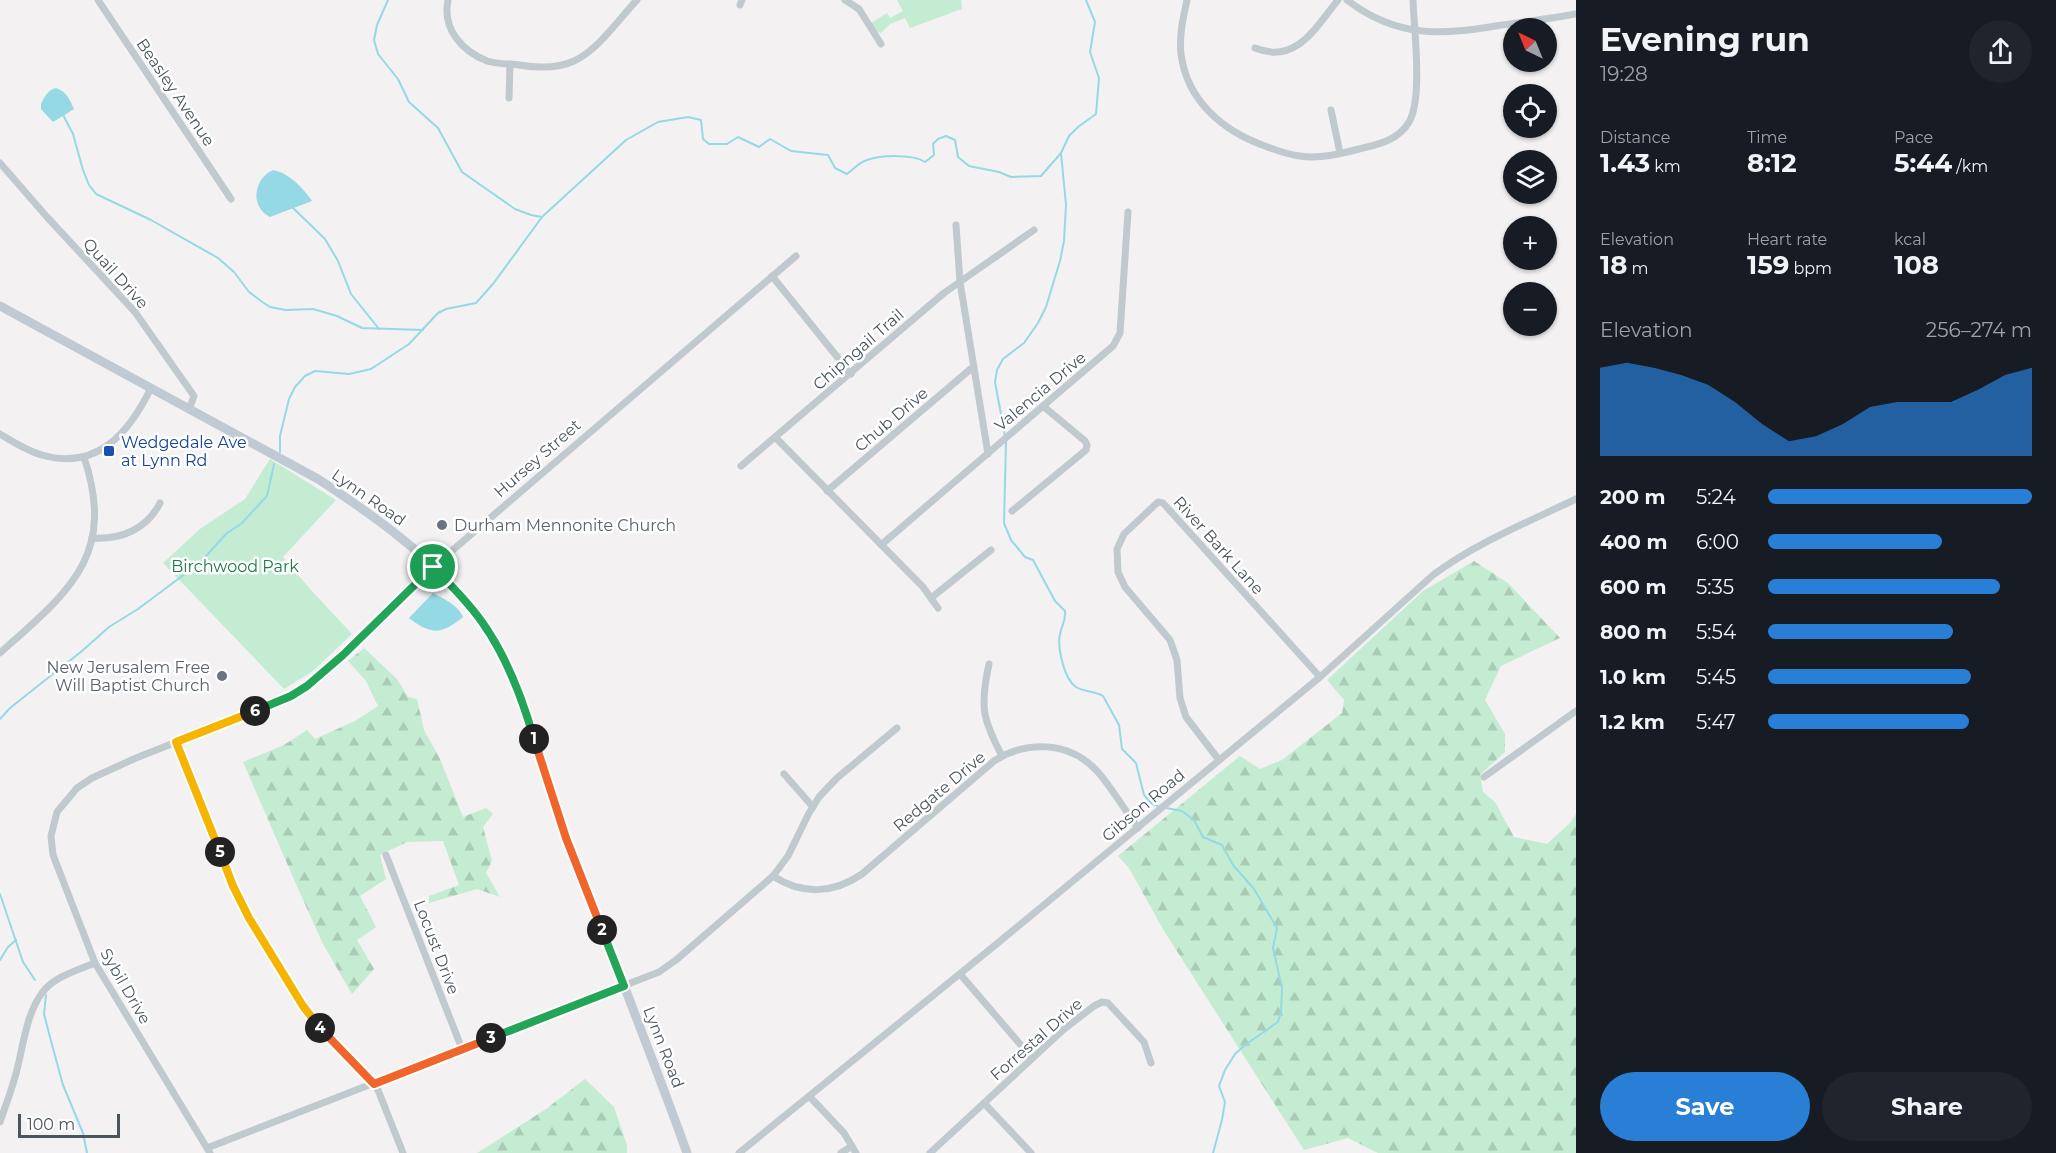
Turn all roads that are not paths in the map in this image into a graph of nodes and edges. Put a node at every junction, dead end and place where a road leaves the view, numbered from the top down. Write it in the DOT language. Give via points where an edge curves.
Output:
graph roads {
  1 [pos="98,0"];
  2 [pos="448,0"];
  3 [pos="637,0"];
  4 [pos="845,0"];
  5 [pos="1187,0"];
  6 [pos="1338,0"];
  7 [pos="1347,0"];
  8 [pos="1413,0"];
  9 [pos="1576,14"];
  10 [pos="1414,31"];
  11 [pos="881,44"];
  12 [pos="1255,48"];
  13 [pos="510,64"];
  14 [pos="509,98"];
  15 [pos="1331,110"];
  16 [pos="1340,153"];
  17 [pos="0,163"];
  18 [pos="231,199"];
  19 [pos="1128,212"];
  20 [pos="956,225"];
  21 [pos="1034,230"];
  22 [pos="796,256"];
  23 [pos="772,276"];
  24 [pos="960,282"];
  25 [pos="0,306"];
  26 [pos="973,367"];
  27 [pos="850,374"];
  28 [pos="151,388"];
  29 [pos="1043,406"];
  30 [pos="189,410"];
  31 [pos="0,434"];
  32 [pos="775,437"];
  33 [pos="988,454"];
  34 [pos="84,457"];
  35 [pos="741,466"];
  36 [pos="827,491"];
  37 [pos="1576,499"];
  38 [pos="160,503"];
  39 [pos="1012,510"];
  40 [pos="92,538"];
  41 [pos="881,545"];
  42 [pos="991,550"];
  43 [pos="433,567"];
  44 [pos="931,598"];
  45 [pos="938,608"];
  46 [pos="0,653"];
  47 [pos="989,664"];
  48 [pos="1320,677"];
  49 [pos="1576,711"];
  50 [pos="897,728"];
  51 [pos="176,742"];
  52 [pos="1002,756"];
  53 [pos="1219,760"];
  54 [pos="784,774"];
  55 [pos="1484,777"];
  56 [pos="813,807"];
  57 [pos="54,820"];
  58 [pos="1137,828"];
  59 [pos="386,855"];
  60 [pos="773,876"];
  61 [pos="95,963"];
  62 [pos="960,974"];
  63 [pos="624,986"];
  64 [pos="462,1049"];
  65 [pos="1032,1058"];
  66 [pos="1151,1063"];
  67 [pos="374,1084"];
  68 [pos="810,1097"];
  69 [pos="984,1102"];
  70 [pos="0,1122"];
  71 [pos="852,1146"];
  72 [pos="208,1151"];
  73 [pos="404,1153"];
  74 [pos="687,1153"];
  75 [pos="739,1153"];
  76 [pos="841,1153"];
  77 [pos="856,1153"];
  78 [pos="930,1153"];
  79 [pos="1031,1153"];
  1 -- 18 [label="street, Beasley Avenue"];
  2 -- 13 [label="street" via="450,26 464,49 489,62"];
  3 -- 13 [label="street" via="588,53 571,62 547,68"];
  4 -- 11 [label="street" via="859,9"];
  5 -- 16 [label="street" via="1180,39 1182,64 1197,98 1217,120 1246,139 1291,155 1316,157"];
  6 -- 12 [label="street" via="1298,46 1276,52"];
  7 -- 10 [label="street" via="1392,26"];
  8 -- 10 [label="street"];
  9 -- 10 [label="street" via="1458,32"];
  10 -- 16 [label="street" via="1415,104 1410,122 1384,142"];
  13 -- 14 [label="street"];
  15 -- 16 [label="street"];
  17 -- 30 [label="street, Quail Drive" via="146,326 194,396"];
  19 -- 29 [label="street, Valencia Drive" via="1118,340"];
  20 -- 24 [label="street"];
  21 -- 24 [label="street, Chipngail Trail"];
  22 -- 23 [label="street, Hursey Street"];
  23 -- 27 [label="street"];
  23 -- 43 [label="street, Hursey Street"];
  24 -- 26 [label="street"];
  24 -- 27 [label="street, Chipngail Trail"];
  25 -- 28 [label="street, Lynn Road"];
  26 -- 33 [label="street"];
  26 -- 36 [label="street, Chub Drive"];
  27 -- 32 [label="street, Chipngail Trail"];
  28 -- 30 [label="street, Lynn Road"];
  28 -- 34 [label="street" via="140,410 114,442"];
  29 -- 33 [label="street, Valencia Drive"];
  29 -- 39 [label="street" via="1085,441 1086,450"];
  30 -- 43 [label="street, Lynn Road" via="333,489"];
  31 -- 34 [label="street" via="44,456"];
  32 -- 35 [label="street, Chipngail Trail"];
  32 -- 36 [label="street"];
  33 -- 41 [label="street, Valencia Drive"];
  34 -- 40 [label="street" via="93,491"];
  36 -- 41 [label="street"];
  37 -- 48 [label="street, Gibson Road" via="1449,563"];
  38 -- 40 [label="street" via="137,530 115,537"];
  40 -- 46 [label="street" via="82,567 67,590"];
  41 -- 44 [label="street"];
  42 -- 44 [label="street"];
  43 -- 51 [label="street, Hursey Street" via="343,655 298,692"];
  43 -- 63 [label="street, Lynn Road" via="481,620 508,667 566,838"];
  44 -- 45 [label="street"];
  47 -- 52 [label="street" via="983,710"];
  48 -- 53 [label="street, Gibson Road"];
  48 -- 53 [label="street, River Bark Lane" via="1163,502 1158,502 1124,534 1117,549 1118,572 1125,587 1170,640 1186,717"];
  49 -- 55 [label="street"];
  50 -- 56 [label="street" via="829,786"];
  51 -- 57 [label="street, Hursey Street" via="82,783 63,802"];
  51 -- 67 [label="street" via="249,918 312,1017"];
  52 -- 58 [label="street, Redgate Drive" via="1021,748 1047,746 1078,756 1096,770"];
  52 -- 60 [label="street, Redgate Drive" via="844,885 803,889"];
  53 -- 58 [label="street, Gibson Road"];
  54 -- 56 [label="street"];
  56 -- 60 [label="street"];
  57 -- 61 [label="street, Sybil Drive" via="53,855"];
  58 -- 62 [label="street, Gibson Road"];
  59 -- 64 [label="street, Locust Drive"];
  60 -- 63 [label="street" via="668,966"];
  61 -- 70 [label="street" via="60,979 42,993 27,1028"];
  61 -- 72 [label="street, Sybil Drive"];
  62 -- 65 [label="street"];
  62 -- 68 [label="street, Gibson Road"];
  63 -- 64 [label="street"];
  63 -- 74 [label="street, Lynn Road"];
  64 -- 67 [label="street"];
  65 -- 66 [label="street, Forrestal Drive" via="1102,1002 1108,1003 1144,1042"];
  65 -- 69 [label="street, Forrestal Drive"];
  67 -- 72 [label="street"];
  67 -- 73 [label="street"];
  68 -- 71 [label="street"];
  68 -- 75 [label="street, Gibson Road"];
  69 -- 78 [label="street, Forrestal Drive"];
  69 -- 79 [label="street"];
  71 -- 76 [label="street"];
  71 -- 77 [label="street"];
}
